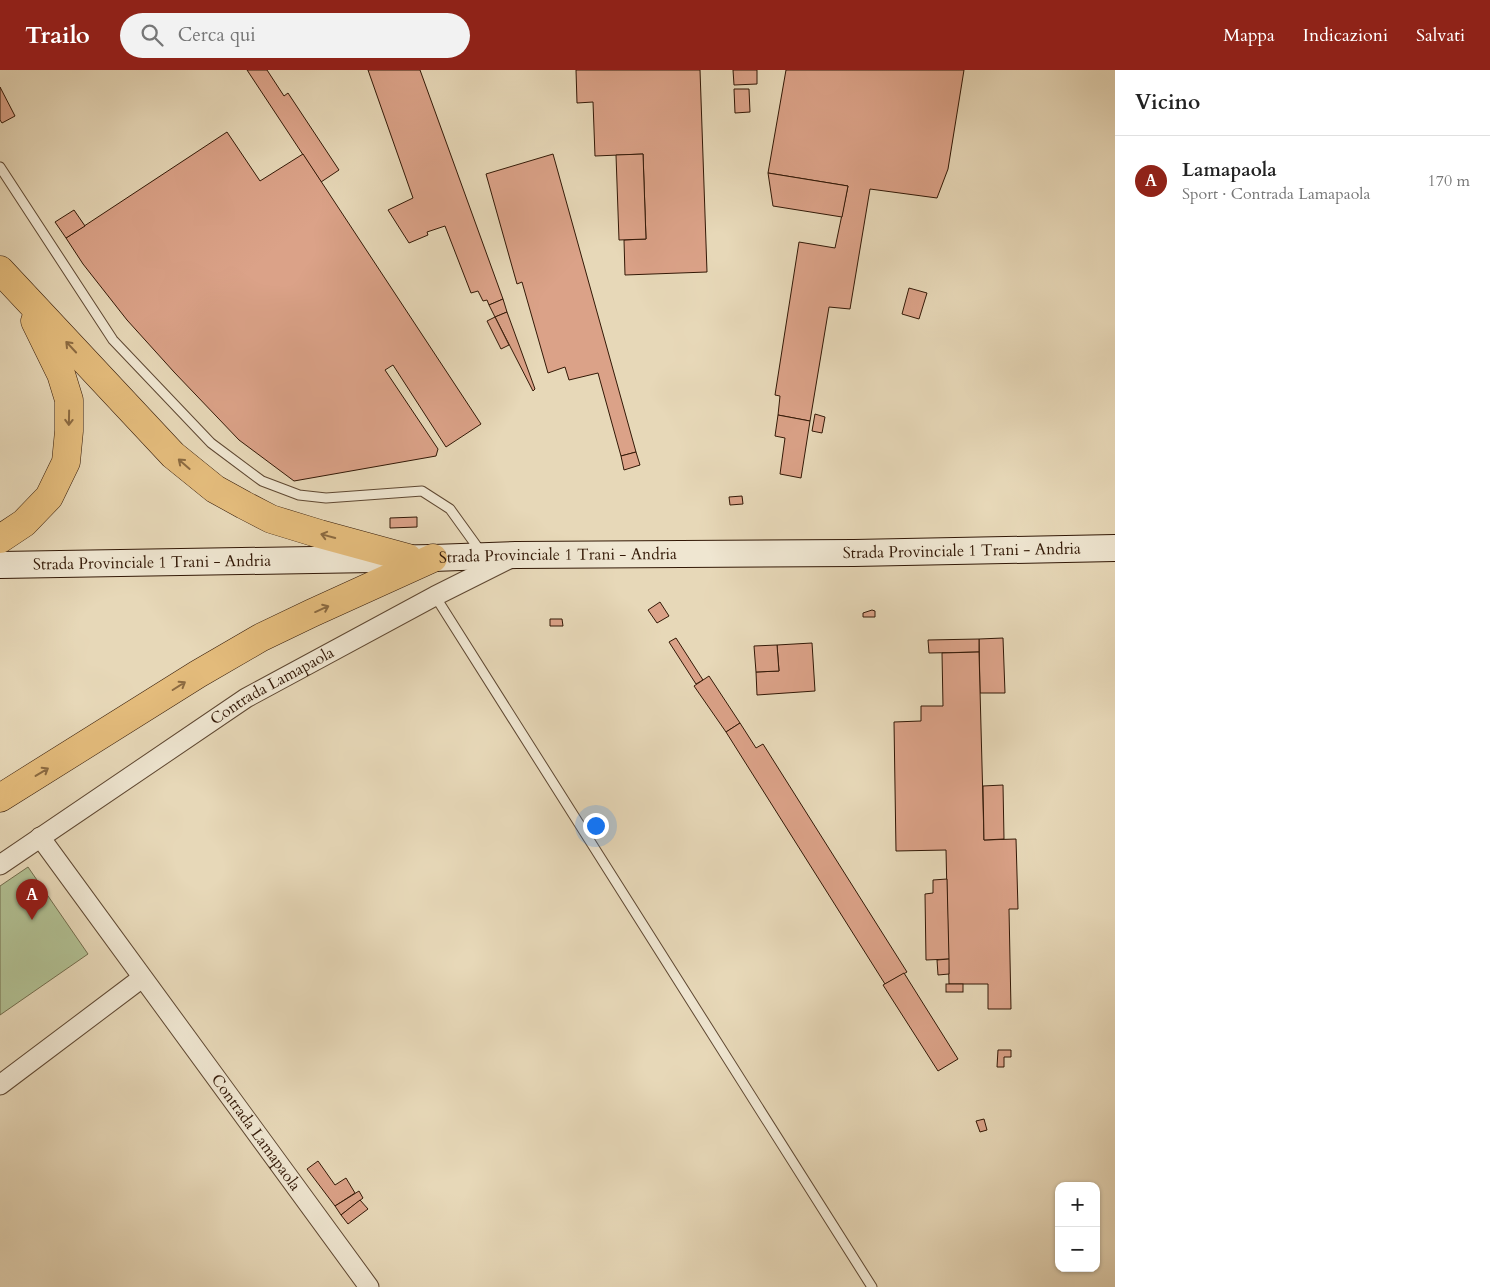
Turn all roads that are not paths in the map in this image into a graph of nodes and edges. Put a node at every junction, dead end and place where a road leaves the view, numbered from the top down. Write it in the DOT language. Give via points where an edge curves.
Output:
graph roads {
  1 [pos="0,167"];
  2 [pos="0,270"];
  3 [pos="21,293"];
  4 [pos="0,538"];
  5 [pos="1115,548"];
  6 [pos="516,555"];
  7 [pos="484,556"];
  8 [pos="421,558"];
  9 [pos="0,565"];
  10 [pos="435,596"];
  11 [pos="0,798"];
  12 [pos="40,837"];
  13 [pos="0,865"];
  14 [pos="142,978"];
  15 [pos="0,1085"];
  16 [pos="369,1287"];
  17 [pos="872,1287"];
  1 -- 7 [label="lane" via="113,340 211,443 262,481 299,496 326,498 422,491 450,509"];
  2 -- 3 [label="main road"];
  3 -- 4 [label="main road, one-way" via="61,374 69,400 69,431 66,462 49,497 24,524"];
  8 -- 3 [label="main road, one-way" via="271,519 215,489 173,455"];
  5 -- 6 [label="main road, Strada Provinciale 1 Trani - Andria"];
  6 -- 7 [label="main road, Strada Provinciale 1 Trani - Andria"];
  6 -- 10 [label="street, Contrada Lamapaola"];
  7 -- 8 [label="main road, Strada Provinciale 1 Trani - Andria"];
  8 -- 9 [label="main road, Strada Provinciale 1 Trani - Andria"];
  11 -- 8 [label="main road, one-way" via="260,638"];
  10 -- 12 [label="street, Contrada Lamapaola" via="246,698"];
  10 -- 17 [label="lane"];
  12 -- 13 [label="street, Contrada Lamapaola"];
  12 -- 14 [label="street, Contrada Lamapaola"];
  14 -- 15 [label="street"];
  14 -- 16 [label="street, Contrada Lamapaola"];
}
